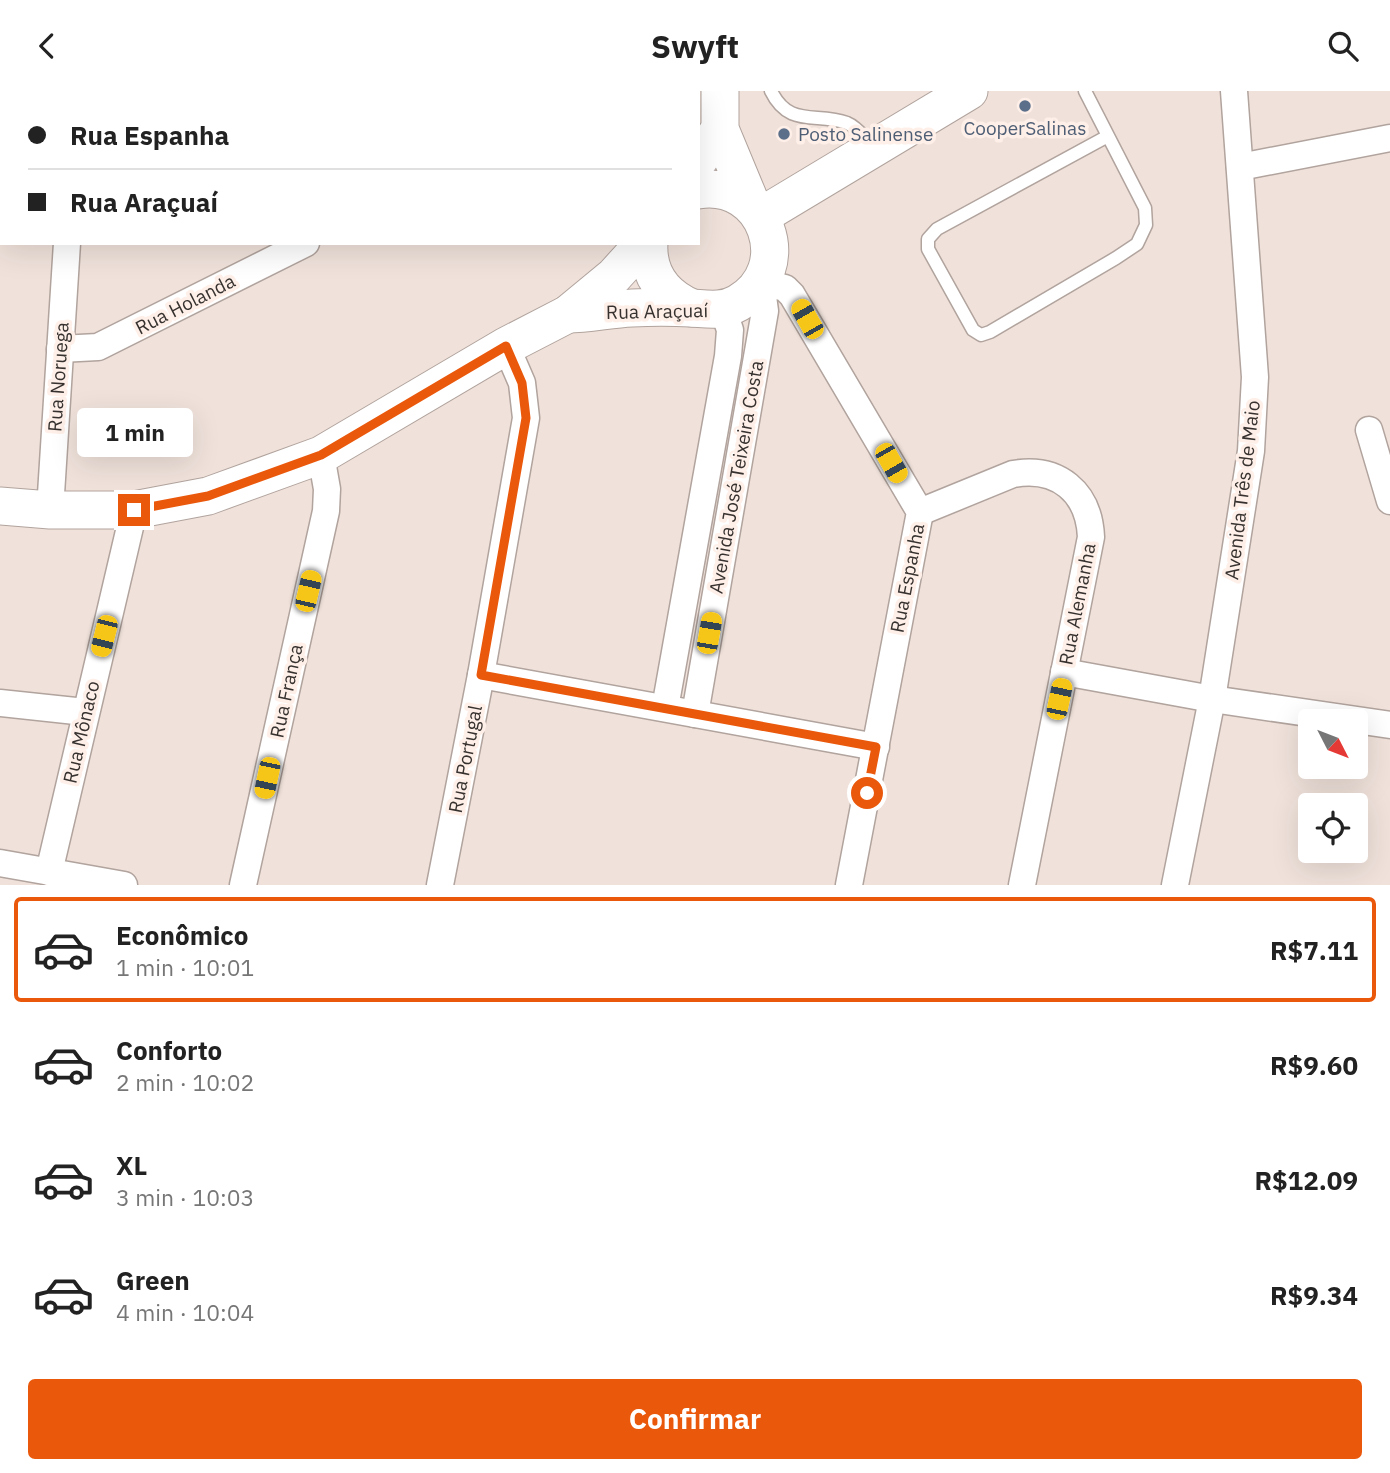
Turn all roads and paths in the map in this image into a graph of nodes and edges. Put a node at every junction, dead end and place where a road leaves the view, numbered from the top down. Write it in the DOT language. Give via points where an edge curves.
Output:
graph roads {
  1 [pos="720,91"];
  2 [pos="771,91"];
  3 [pos="969,91"];
  4 [pos="1085,91"];
  5 [pos="1234,91"];
  6 [pos="720,129"];
  7 [pos="1108,136"];
  8 [pos="1390,138"];
  9 [pos="874,148"];
  10 [pos="700,158"];
  11 [pos="1240,167"];
  12 [pos="700,190"];
  13 [pos="757,211"];
  14 [pos="67,245"];
  15 [pos="302,245"];
  16 [pos="645,245"];
  17 [pos="647,245"];
  18 [pos="761,282"];
  19 [pos="707,309"];
  20 [pos="568,314"];
  21 [pos="506,346"];
  22 [pos="60,349"];
  23 [pos="1369,430"];
  24 [pos="321,455"];
  25 [pos="1390,501"];
  26 [pos="0,506"];
  27 [pos="50,510"];
  28 [pos="134,510"];
  29 [pos="920,512"];
  30 [pos="1064,672"];
  31 [pos="481,675"];
  32 [pos="1212,699"];
  33 [pos="0,703"];
  34 [pos="665,708"];
  35 [pos="85,712"];
  36 [pos="695,714"];
  37 [pos="1390,725"];
  38 [pos="876,747"];
  39 [pos="0,863"];
  40 [pos="49,872"];
  41 [pos="124,885"];
  42 [pos="243,885"];
  43 [pos="440,885"];
  44 [pos="849,885"];
  45 [pos="1022,885"];
  46 [pos="1175,885"];
  1 -- 6 [label="main road"];
  2 -- 9 [label="lane" via="789,114 847,123"];
  3 -- 9 [label="main road"];
  4 -- 7 [label="lane"];
  5 -- 11 [label="street, Avenida Três de Maio"];
  6 -- 10 [label="main road"];
  6 -- 13 [label="main road"];
  7 -- 7 [label="lane" via="937,229 928,239 928,250 981,335 1137,244 1146,225 1145,208"];
  8 -- 11 [label="street"];
  9 -- 13 [label="main road"];
  11 -- 32 [label="street, Avenida Três de Maio" via="1255,377 1251,451"];
  12 -- 13 [label="main road" via="724,190 740,196"];
  13 -- 18 [label="main road" via="768,232 770,249"];
  14 -- 22 [label="street, Rua Noruega"];
  15 -- 22 [label="street, Rua Holanda" via="98,347"];
  16 -- 20 [label="main road, Rua Araçuaí"];
  17 -- 19 [label="main road" via="651,266 666,293 678,302"];
  18 -- 19 [label="main road, Rua Araçuaí" via="738,303"];
  18 -- 29 [label="street, Rua Espanha" via="793,295"];
  18 -- 36 [label="street, Avenida José Teixeira Costa" via="765,311"];
  19 -- 20 [label="main road, Rua Araçuaí" via="631,308"];
  19 -- 34 [label="street, Avenida José Teixeira Costa" via="730,330 728,356"];
  20 -- 21 [label="main road, Rua Araçuaí"];
  21 -- 24 [label="main road, Rua Araçuaí"];
  21 -- 31 [label="street, Rua Portugal" via="522,383 526,418"];
  22 -- 27 [label="street, Rua Noruega"];
  23 -- 25 [label="street"];
  24 -- 28 [label="main road, Rua Araçuaí" via="208,496"];
  24 -- 42 [label="street, Rua França" via="326,511"];
  26 -- 27 [label="main road, Rua Araçuaí"];
  27 -- 28 [label="main road, Rua Araçuaí"];
  28 -- 35 [label="street, Rua Mônaco"];
  29 -- 30 [label="street, Rua Alemanha" via="1026,472 1052,476 1074,490 1088,512 1091,537"];
  29 -- 38 [label="street, Rua Espanha"];
  30 -- 32 [label="street"];
  30 -- 45 [label="street, Rua Alemanha"];
  31 -- 34 [label="street"];
  31 -- 43 [label="street, Rua Portugal"];
  32 -- 37 [label="street"];
  32 -- 46 [label="street, Avenida Três de Maio"];
  33 -- 35 [label="street"];
  34 -- 36 [label="street"];
  35 -- 40 [label="street, Rua Mônaco"];
  36 -- 38 [label="street"];
  38 -- 44 [label="street, Rua Espanha"];
  39 -- 40 [label="street"];
  40 -- 41 [label="street"];
}
